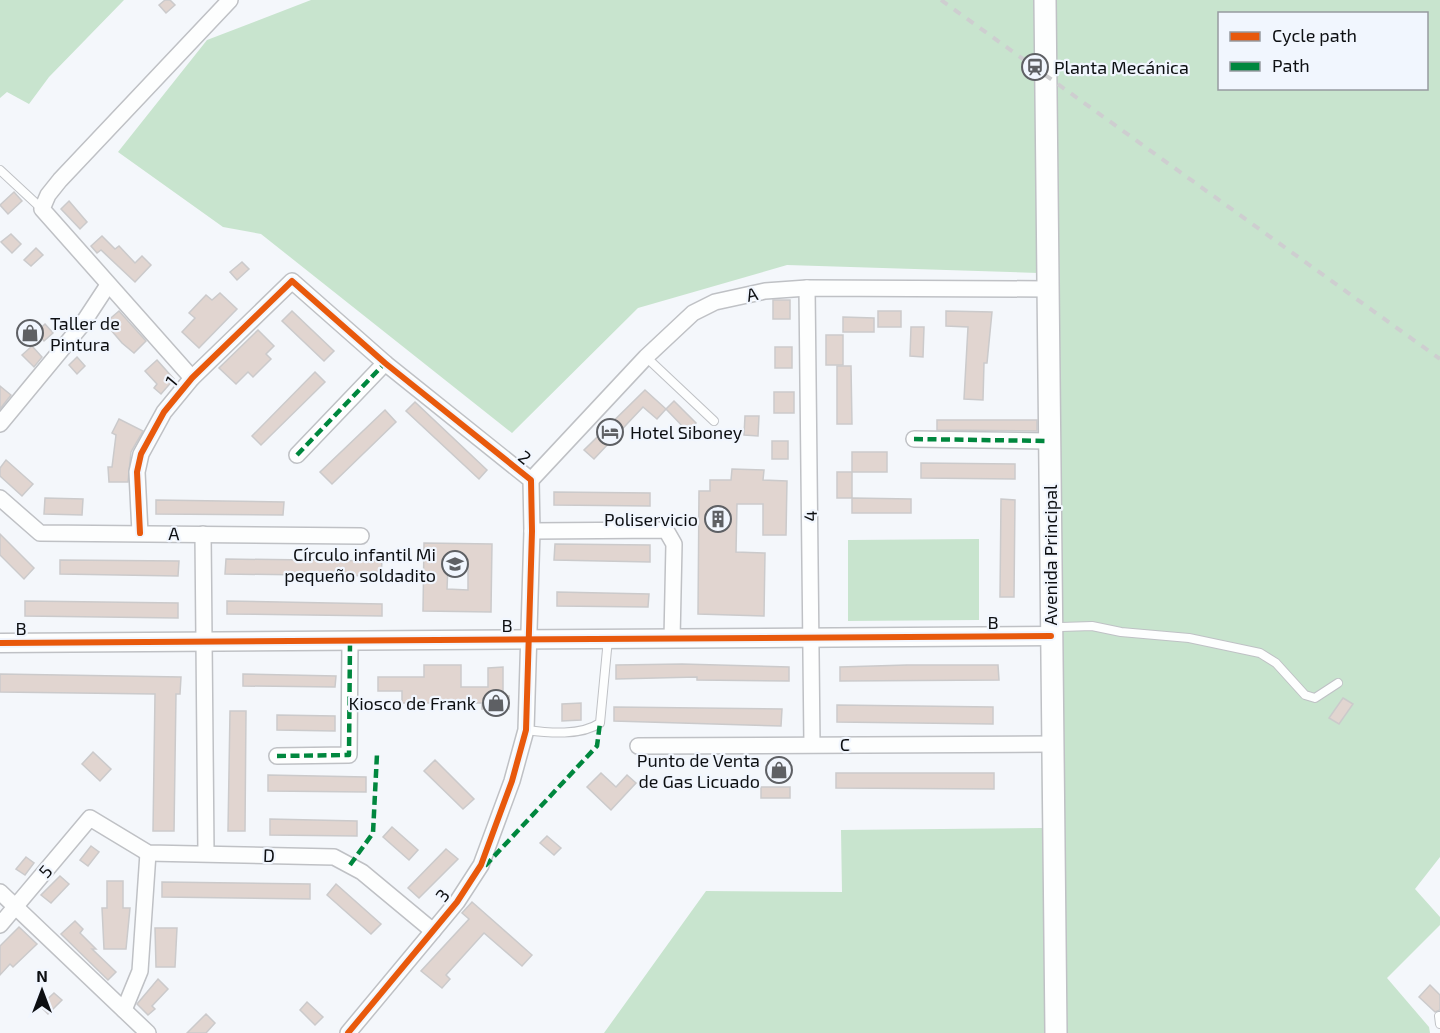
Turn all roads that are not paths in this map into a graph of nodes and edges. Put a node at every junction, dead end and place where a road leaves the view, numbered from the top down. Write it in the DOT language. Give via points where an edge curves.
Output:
graph roads {
  1 [pos="230,0"];
  2 [pos="1046,0"];
  3 [pos="0,170"];
  4 [pos="42,209"];
  5 [pos="292,281"];
  6 [pos="108,285"];
  7 [pos="807,288"];
  8 [pos="1048,289"];
  9 [pos="646,357"];
  10 [pos="385,363"];
  11 [pos="192,378"];
  12 [pos="714,421"];
  13 [pos="0,422"];
  14 [pos="914,439"];
  15 [pos="1049,441"];
  16 [pos="297,455"];
  17 [pos="531,480"];
  18 [pos="0,498"];
  19 [pos="532,531"];
  20 [pos="140,533"];
  21 [pos="203,534"];
  22 [pos="361,536"];
  23 [pos="1051,636"];
  24 [pos="812,638"];
  25 [pos="608,639"];
  26 [pos="672,639"];
  27 [pos="529,640"];
  28 [pos="350,641"];
  29 [pos="203,642"];
  30 [pos="0,643"];
  31 [pos="1338,683"];
  32 [pos="526,730"];
  33 [pos="812,744"];
  34 [pos="1053,744"];
  35 [pos="638,746"];
  36 [pos="520,753"];
  37 [pos="277,756"];
  38 [pos="148,853"];
  39 [pos="206,853"];
  40 [pos="0,892"];
  41 [pos="15,906"];
  42 [pos="0,925"];
  43 [pos="433,931"];
  44 [pos="124,1010"];
  45 [pos="148,1033"];
  46 [pos="348,1033"];
  47 [pos="1056,1033"];
  1 -- 4 [label="street" via="60,180"];
  2 -- 8 [label="main road, Avenida Principal"];
  3 -- 4 [label="lane"];
  4 -- 6 [label="street"];
  5 -- 10 [label="street, 2"];
  5 -- 11 [label="street, 1"];
  6 -- 11 [label="street"];
  6 -- 13 [label="street" via="81,326"];
  7 -- 8 [label="street, A"];
  7 -- 9 [label="street, A" via="765,291 715,302 693,313"];
  7 -- 24 [label="street, 4"];
  8 -- 15 [label="main road, Avenida Principal"];
  9 -- 12 [label="lane"];
  9 -- 17 [label="street, A"];
  10 -- 16 [label="street"];
  10 -- 17 [label="street, 2"];
  11 -- 20 [label="street, 1" via="164,412 141,454 137,471"];
  14 -- 15 [label="street"];
  15 -- 23 [label="main road, Avenida Principal"];
  17 -- 19 [label="street, 2"];
  18 -- 20 [label="street, A" via="40,533"];
  19 -- 26 [label="street" via="666,530 674,544"];
  19 -- 27 [label="street, 2"];
  20 -- 21 [label="street, A"];
  21 -- 22 [label="street, A"];
  21 -- 29 [label="street"];
  23 -- 24 [label="street, B"];
  23 -- 31 [label="lane" via="1061,627 1092,626 1189,638 1260,653 1276,663 1310,697 1320,697"];
  23 -- 34 [label="main road, Avenida Principal"];
  24 -- 26 [label="street, B"];
  24 -- 33 [label="street, 4"];
  25 -- 26 [label="street, B"];
  25 -- 27 [label="street, B"];
  25 -- 32 [label="lane" via="600,723 591,729 553,733"];
  27 -- 28 [label="street, B"];
  27 -- 32 [label="street, 2"];
  28 -- 29 [label="street, B"];
  28 -- 37 [label="street" via="349,755"];
  29 -- 30 [label="street, B"];
  29 -- 39 [label="street"];
  32 -- 36 [label="street, 2"];
  33 -- 34 [label="street, C"];
  33 -- 35 [label="street, C"];
  34 -- 47 [label="main road, Avenida Principal"];
  36 -- 43 [label="street, 3" via="481,865"];
  38 -- 39 [label="street, D"];
  38 -- 41 [label="street, 5" via="90,818"];
  38 -- 44 [label="street" via="140,971"];
  39 -- 43 [label="street, D" via="334,856 362,872"];
  40 -- 41 [label="street"];
  41 -- 42 [label="street, 5"];
  41 -- 44 [label="street"];
  43 -- 46 [label="street, 3"];
  44 -- 45 [label="street"];
}
